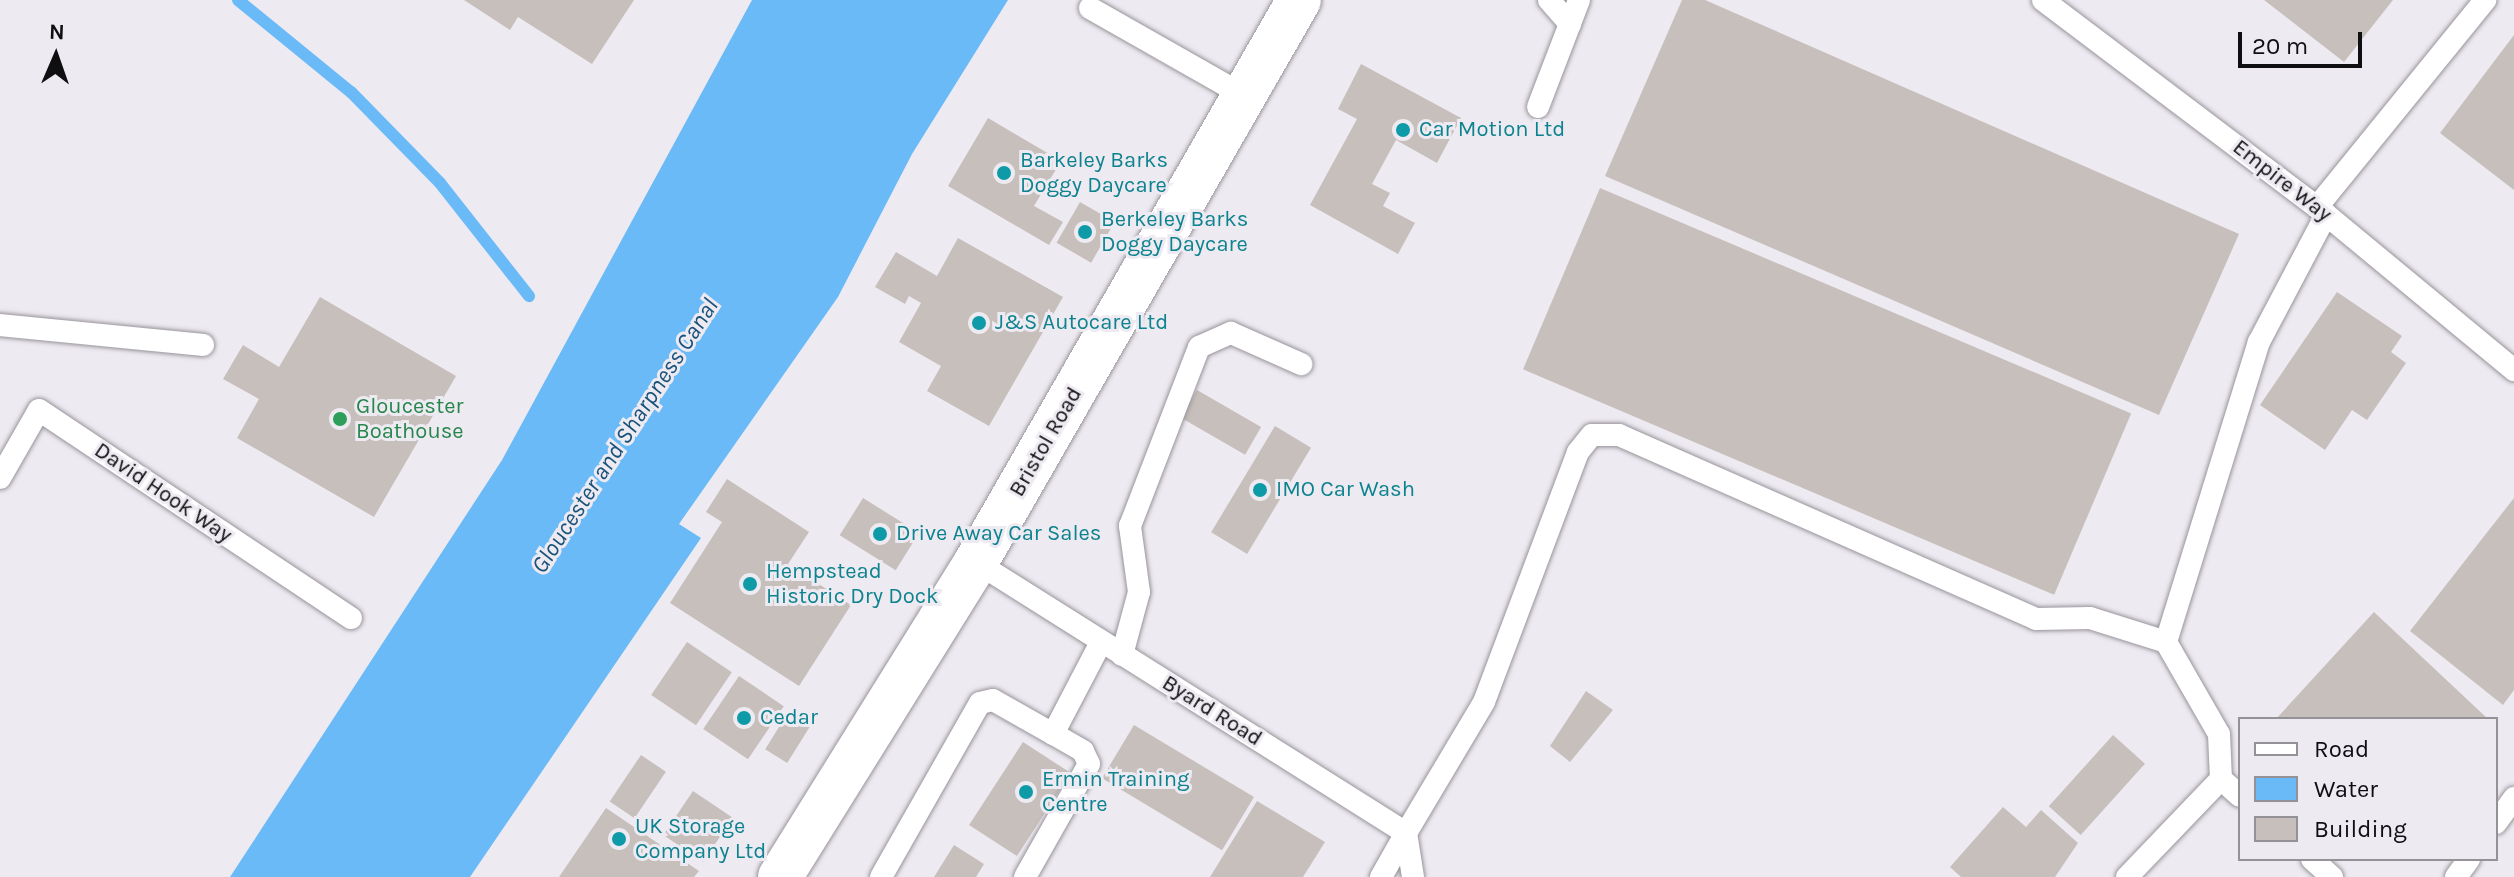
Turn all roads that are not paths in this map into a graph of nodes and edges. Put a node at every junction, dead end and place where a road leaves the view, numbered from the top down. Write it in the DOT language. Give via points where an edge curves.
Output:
graph roads {
  1 [pos="1299,0"];
  2 [pos="1549,0"];
  3 [pos="1579,0"];
  4 [pos="2043,0"];
  5 [pos="2485,0"];
  6 [pos="1090,8"];
  7 [pos="1570,24"];
  8 [pos="1245,96"];
  9 [pos="1538,107"];
  10 [pos="2321,211"];
  11 [pos="0,325"];
  12 [pos="203,345"];
  13 [pos="1301,364"];
  14 [pos="2514,370"];
  15 [pos="0,478"];
  16 [pos="976,562"];
  17 [pos="351,618"];
  18 [pos="1101,642"];
  19 [pos="2166,642"];
  20 [pos="1122,655"];
  21 [pos="1053,734"];
  22 [pos="2221,779"];
  23 [pos="2238,794"];
  24 [pos="2514,798"];
  25 [pos="2498,820"];
  26 [pos="1406,833"];
  27 [pos="2314,861"];
  28 [pos="780,877"];
  29 [pos="881,877"];
  30 [pos="1025,877"];
  31 [pos="1381,877"];
  32 [pos="1413,877"];
  33 [pos="2127,877"];
  34 [pos="2332,877"];
  1 -- 8 [label="street, Bristol Road"];
  2 -- 7 [label="lane"];
  3 -- 7 [label="lane"];
  4 -- 10 [label="lane, Empire Way"];
  5 -- 10 [label="lane"];
  6 -- 8 [label="lane"];
  7 -- 9 [label="lane"];
  8 -- 16 [label="street, Bristol Road"];
  10 -- 14 [label="lane, Empire Way"];
  10 -- 19 [label="lane" via="2259,342"];
  11 -- 12 [label="lane"];
  13 -- 20 [label="lane" via="1231,333 1199,347 1130,526 1139,592"];
  15 -- 17 [label="lane, David Hook Way" via="39,410"];
  16 -- 18 [label="lane, Byard Road"];
  16 -- 28 [label="street, Bristol Road"];
  18 -- 20 [label="lane, Byard Road"];
  18 -- 21 [label="lane"];
  19 -- 22 [label="lane" via="2219,734"];
  19 -- 26 [label="lane" via="2090,618 2036,619 1619,435 1592,435 1578,452 1484,702"];
  20 -- 26 [label="lane, Byard Road"];
  21 -- 29 [label="lane" via="993,700 980,703"];
  21 -- 30 [label="lane" via="1083,751 1089,764"];
  22 -- 23 [label="lane"];
  22 -- 33 [label="lane"];
  24 -- 25 [label="lane"];
  26 -- 31 [label="lane"];
  26 -- 32 [label="lane"];
  27 -- 34 [label="lane"];
}
